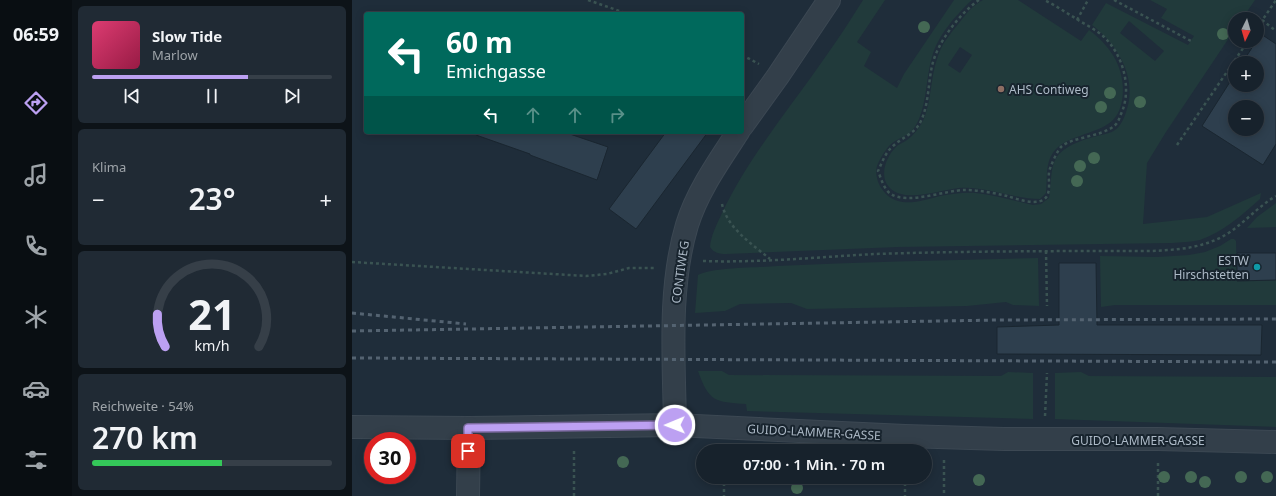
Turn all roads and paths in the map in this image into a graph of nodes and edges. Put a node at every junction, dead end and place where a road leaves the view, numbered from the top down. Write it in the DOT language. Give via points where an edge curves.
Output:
graph roads {
  1 [pos="588,0"];
  2 [pos="829,0"];
  3 [pos="978,0"];
  4 [pos="1044,0"];
  5 [pos="1088,0"];
  6 [pos="1114,0"];
  7 [pos="1276,0"];
  8 [pos="622,12"];
  9 [pos="1264,17"];
  10 [pos="1077,20"];
  11 [pos="1264,22"];
  12 [pos="1276,31"];
  13 [pos="1191,41"];
  14 [pos="1243,48"];
  15 [pos="744,123"];
  16 [pos="737,134"];
  17 [pos="1177,145"];
  18 [pos="1276,196"];
  19 [pos="721,199"];
  20 [pos="1046,251"];
  21 [pos="770,260"];
  22 [pos="352,262"];
  23 [pos="687,266"];
  24 [pos="1047,306"];
  25 [pos="1047,373"];
  26 [pos="1045,419"];
  27 [pos="675,425"];
  28 [pos="352,428"];
  29 [pos="468,428"];
  30 [pos="1276,442"];
  31 [pos="574,444"];
  32 [pos="944,456"];
  33 [pos="1158,462"];
  34 [pos="724,484"];
  35 [pos="905,484"];
  36 [pos="468,496"];
  37 [pos="574,496"];
  38 [pos="724,496"];
  39 [pos="905,496"];
  40 [pos="944,496"];
  41 [pos="1158,496"];
  1 -- 8 [label="path"];
  2 -- 15 [label="street"];
  3 -- 10 [label="path" via="959,17 935,54 921,120 911,134 892,147 878,171 891,194 904,198 965,190 1032,202 1042,201 1049,190 1049,170 1061,147 1114,126 1125,107 1127,94 1124,71 1112,47 1103,36"];
  4 -- 10 [label="path"];
  5 -- 10 [label="path"];
  6 -- 13 [label="path"];
  7 -- 9 [label="path"];
  11 -- 12 [label="path"];
  14 -- 17 [label="path"];
  16 -- 23 [label="street, CONTIWEG" via="709,178 687,225"];
  18 -- 20 [label="path" via="1230,232 1211,242 1182,249"];
  19 -- 21 [label="path" via="727,218"];
  20 -- 21 [label="path" via="944,252"];
  20 -- 24 [label="path"];
  21 -- 23 [label="path"];
  22 -- 23 [label="path" via="586,276 629,268"];
  23 -- 27 [label="street, CONTIWEG" via="674,335"];
  25 -- 26 [label="path"];
  27 -- 29 [label="street, GUIDO-LAMMER-GASSE"];
  27 -- 30 [label="street, GUIDO-LAMMER-GASSE" via="1004,439"];
  28 -- 29 [label="street, GUIDO-LAMMER-GASSE"];
  29 -- 36 [label="street"];
  31 -- 37 [label="path"];
  32 -- 40 [label="path"];
  33 -- 41 [label="path"];
  34 -- 38 [label="path"];
  35 -- 39 [label="path"];
}
